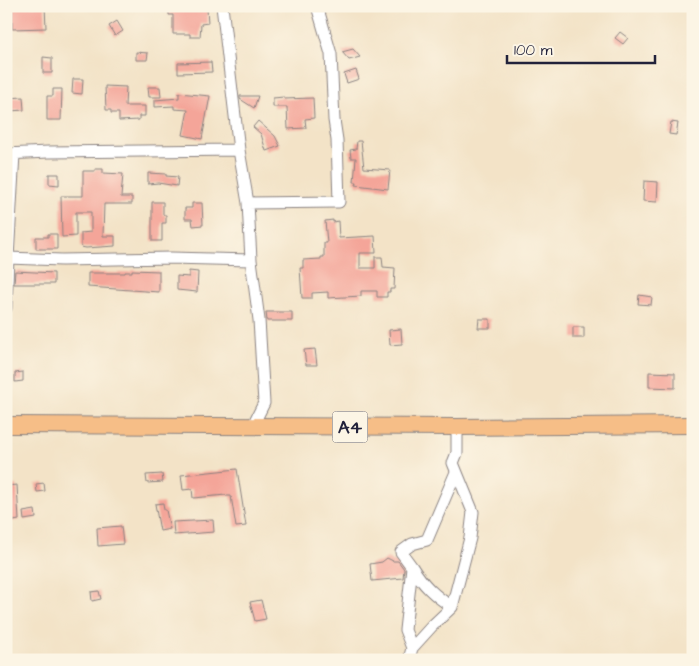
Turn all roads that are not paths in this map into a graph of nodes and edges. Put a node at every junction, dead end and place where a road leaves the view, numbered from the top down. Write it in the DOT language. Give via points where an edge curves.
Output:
graph roads {
  1 [pos="222,6"];
  2 [pos="317,6"];
  3 [pos="239,150"];
  4 [pos="10,154"];
  5 [pos="248,203"];
  6 [pos="8,258"];
  7 [pos="251,260"];
  8 [pos="6,308"];
  9 [pos="6,425"];
  10 [pos="693,425"];
  11 [pos="252,427"];
  12 [pos="457,427"];
  13 [pos="456,472"];
  14 [pos="412,567"];
  15 [pos="452,607"];
  16 [pos="410,654"];
  1 -- 3 [label="street"];
  2 -- 5 [label="street" via="330,54 339,202"];
  3 -- 4 [label="street"];
  3 -- 5 [label="street"];
  4 -- 6 [label="street"];
  5 -- 7 [label="street"];
  6 -- 7 [label="street"];
  6 -- 8 [label="street"];
  7 -- 11 [label="street" via="259,320 264,403"];
  9 -- 11 [label="highway, A4"];
  10 -- 12 [label="highway, A4"];
  11 -- 12 [label="highway, A4"];
  12 -- 13 [label="street"];
  13 -- 14 [label="street" via="427,540 412,544 401,552"];
  13 -- 15 [label="street" via="473,512 470,538"];
  14 -- 15 [label="street" via="434,595"];
  14 -- 16 [label="street" via="405,630"];
  15 -- 16 [label="street"];
}
